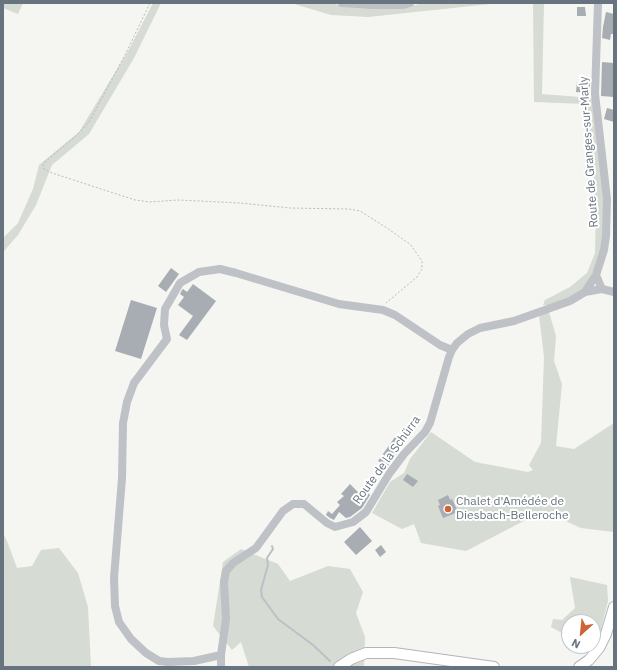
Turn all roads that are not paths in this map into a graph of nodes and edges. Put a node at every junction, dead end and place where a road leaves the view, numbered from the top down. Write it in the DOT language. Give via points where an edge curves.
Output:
graph roads {
  1 [pos="342,3"];
  2 [pos="410,3"];
  3 [pos="598,3"];
  4 [pos="596,275"];
  5 [pos="602,289"];
  6 [pos="585,292"];
  7 [pos="614,292"];
  8 [pos="452,350"];
  9 [pos="614,607"];
  10 [pos="221,655"];
  11 [pos="221,667"];
  12 [pos="339,667"];
  13 [pos="494,667"];
  14 [pos="579,667"];
  1 -- 2 [label="street"];
  3 -- 4 [label="street, Route de Granges-sur-Marly" via="595,94 607,199 604,250"];
  4 -- 5 [label="street"];
  4 -- 6 [label="street, Route de Granges-sur-Marly"];
  5 -- 6 [label="street, Route de la Schürra"];
  5 -- 7 [label="street, Route de la Schürra"];
  6 -- 8 [label="street, Route de la Schürra" via="570,301 514,321 480,328 468,334"];
  8 -- 10 [label="street, Route de la Schürra" via="430,423 389,474 366,512 353,522 335,527 326,523 304,504 293,504 283,511 256,548 233,563 226,571 225,625"];
  8 -- 10 [label="street" via="383,310 339,304 220,269 200,272 180,283 165,309 164,325 167,338 134,383 127,402 123,423 122,478 114,578 115,606 119,622 131,639 159,661 194,661"];
  9 -- 14 [label="main road" via="599,648"];
  10 -- 11 [label="street, Route de la Schürra"];
  12 -- 13 [label="main road" via="366,653 394,652"];
}
